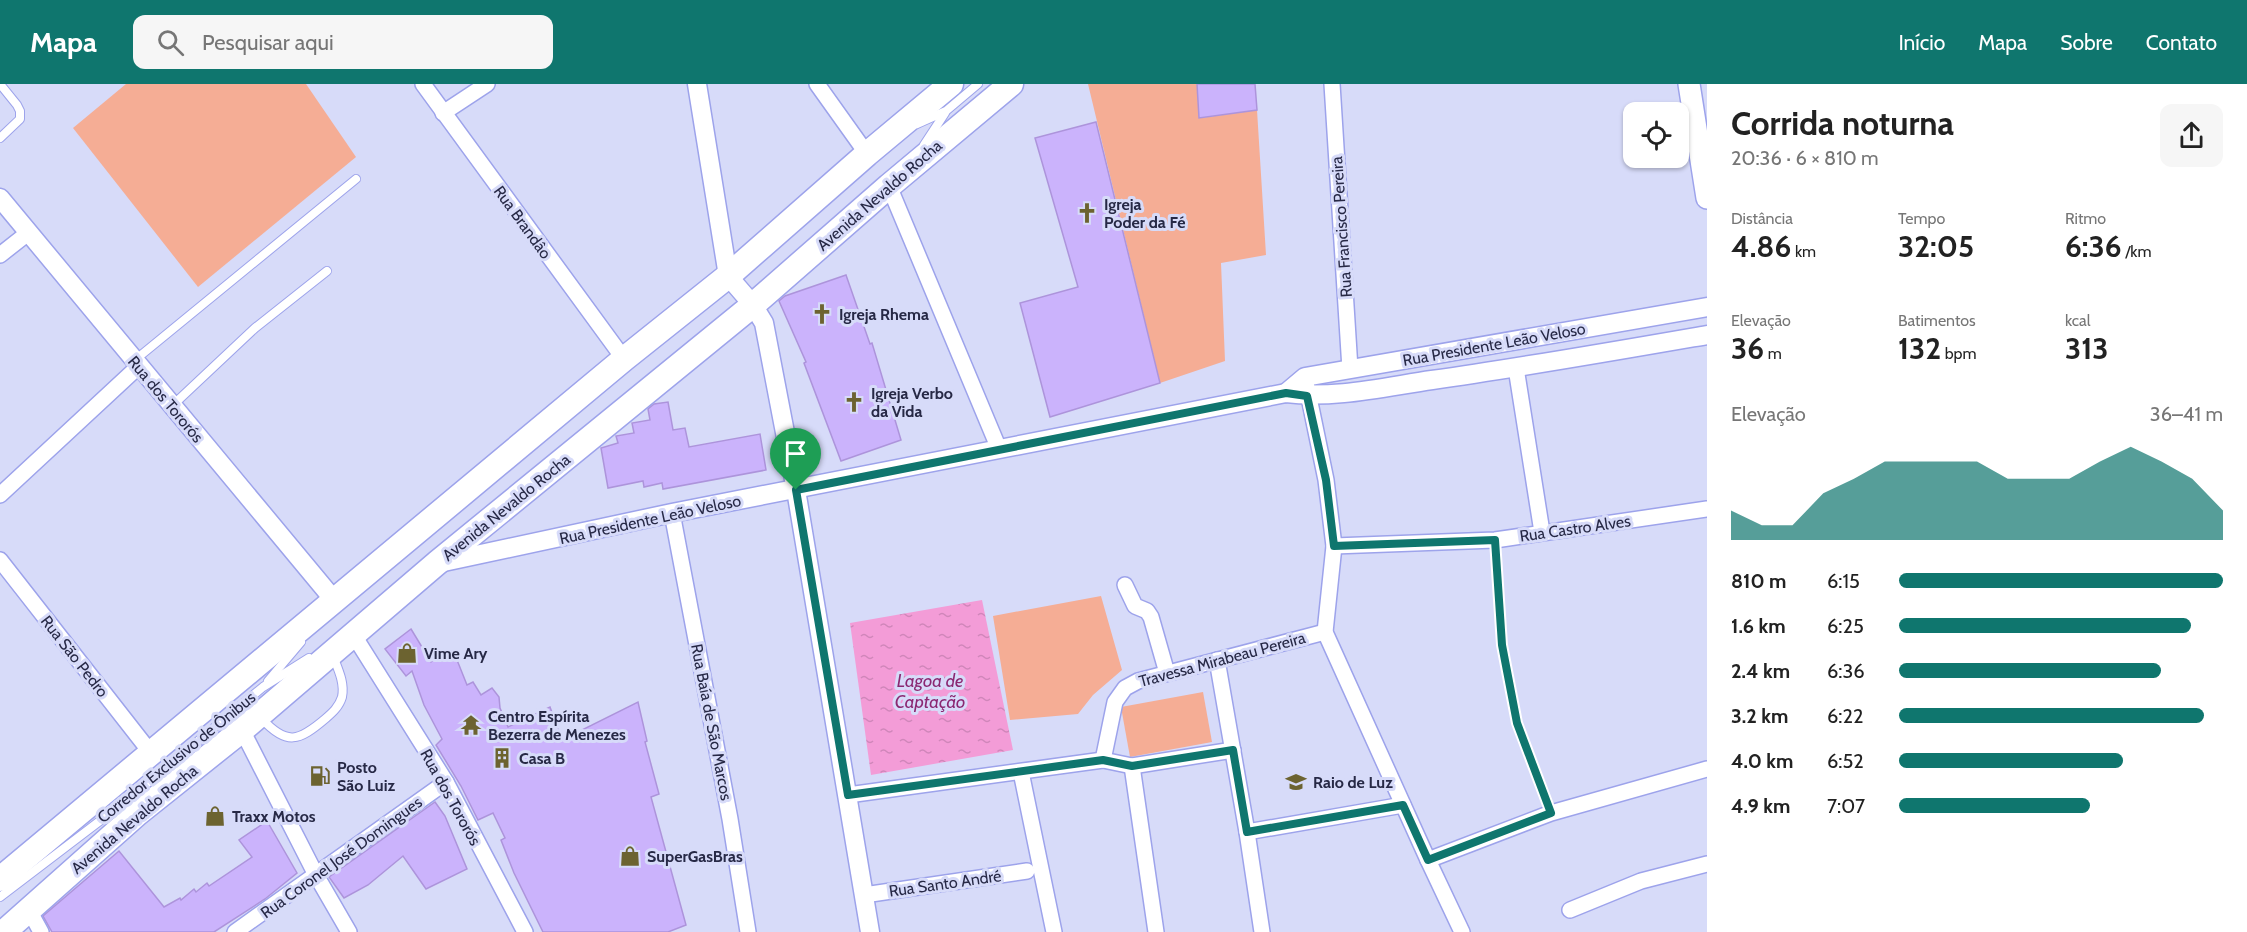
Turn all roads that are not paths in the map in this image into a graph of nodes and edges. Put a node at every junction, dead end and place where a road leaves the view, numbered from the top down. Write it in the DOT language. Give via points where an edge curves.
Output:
graph roads {
  1 [pos="0,84"];
  2 [pos="423,84"];
  3 [pos="487,84"];
  4 [pos="698,84"];
  5 [pos="817,84"];
  6 [pos="951,84"];
  7 [pos="978,84"];
  8 [pos="1011,84"];
  9 [pos="1332,84"];
  10 [pos="1689,84"];
  11 [pos="946,111"];
  12 [pos="442,113"];
  13 [pos="0,138"];
  14 [pos="886,138"];
  15 [pos="867,154"];
  16 [pos="356,178"];
  17 [pos="898,179"];
  18 [pos="0,198"];
  19 [pos="1707,198"];
  20 [pos="28,233"];
  21 [pos="0,255"];
  22 [pos="327,271"];
  23 [pos="728,276"];
  24 [pos="753,305"];
  25 [pos="1707,307"];
  26 [pos="1707,335"];
  27 [pos="624,359"];
  28 [pos="136,363"];
  29 [pos="1516,368"];
  30 [pos="1350,369"];
  31 [pos="1306,386"];
  32 [pos="172,406"];
  33 [pos="999,449"];
  34 [pos="796,490"];
  35 [pos="0,495"];
  36 [pos="1707,509"];
  37 [pos="672,513"];
  38 [pos="1542,532"];
  39 [pos="1495,540"];
  40 [pos="1334,546"];
  41 [pos="0,560"];
  42 [pos="437,563"];
  43 [pos="1125,585"];
  44 [pos="339,595"];
  45 [pos="357,630"];
  46 [pos="1325,632"];
  47 [pos="322,653"];
  48 [pos="1216,660"];
  49 [pos="1167,673"];
  50 [pos="263,687"];
  51 [pos="251,722"];
  52 [pos="1233,750"];
  53 [pos="151,753"];
  54 [pos="1103,760"];
  55 [pos="1132,766"];
  56 [pos="1707,769"];
  57 [pos="1021,772"];
  58 [pos="446,782"];
  59 [pos="848,795"];
  60 [pos="1403,805"];
  61 [pos="1551,813"];
  62 [pos="1247,832"];
  63 [pos="1428,860"];
  64 [pos="1707,864"];
  65 [pos="1027,871"];
  66 [pos="316,875"];
  67 [pos="1,893"];
  68 [pos="864,895"];
  69 [pos="29,910"];
  70 [pos="1570,910"];
  71 [pos="4,932"];
  72 [pos="41,932"];
  73 [pos="236,932"];
  74 [pos="349,932"];
  75 [pos="525,932"];
  76 [pos="748,932"];
  77 [pos="870,932"];
  78 [pos="1054,932"];
  79 [pos="1156,932"];
  80 [pos="1262,932"];
  81 [pos="1462,932"];
  1 -- 13 [label="lane" via="20,111 20,119"];
  2 -- 12 [label="street, Rua Brandâo"];
  3 -- 12 [label="street"];
  4 -- 23 [label="street"];
  5 -- 15 [label="street"];
  6 -- 14 [label="highway"];
  7 -- 11 [label="lane"];
  8 -- 17 [label="highway, Avenida Nevaldo Rocha"];
  9 -- 30 [label="street, Rua Francisco Pereira"];
  10 -- 19 [label="main road"];
  11 -- 14 [label="lane"];
  11 -- 17 [label="lane"];
  12 -- 27 [label="street, Rua Brandâo"];
  14 -- 15 [label="highway"];
  15 -- 23 [label="highway"];
  16 -- 28 [label="lane"];
  17 -- 24 [label="highway, Avenida Nevaldo Rocha"];
  17 -- 33 [label="street"];
  18 -- 20 [label="street, Rua dos Tororós"];
  20 -- 21 [label="street"];
  20 -- 28 [label="street, Rua dos Tororós"];
  22 -- 32 [label="lane" via="255,328"];
  23 -- 24 [label="street"];
  23 -- 27 [label="highway"];
  24 -- 34 [label="street" via="764,323"];
  24 -- 42 [label="highway, Avenida Nevaldo Rocha"];
  25 -- 30 [label="street, Rua Presidente Leão Veloso"];
  26 -- 29 [label="street, Rua Presidente Leão Veloso"];
  27 -- 44 [label="highway"];
  28 -- 32 [label="street, Rua dos Tororós"];
  28 -- 35 [label="street"];
  29 -- 31 [label="street, Rua Presidente Leão Veloso" via="1352,392"];
  29 -- 38 [label="street"];
  30 -- 31 [label="street, Rua Presidente Leão Veloso"];
  31 -- 33 [label="street, Rua Presidente Leão Veloso"];
  31 -- 40 [label="street" via="1326,480"];
  32 -- 44 [label="street, Rua dos Tororós"];
  33 -- 34 [label="street, Rua Presidente Leão Veloso"];
  34 -- 37 [label="street, Rua Presidente Leão Veloso"];
  34 -- 59 [label="street"];
  36 -- 38 [label="street, Rua Castro Alves"];
  37 -- 42 [label="street, Rua Presidente Leão Veloso"];
  37 -- 76 [label="street, Rua Baía de São Marcos"];
  38 -- 39 [label="street, Rua Castro Alves"];
  39 -- 40 [label="street, Rua Castro Alves"];
  39 -- 61 [label="lane" via="1502,645 1517,723"];
  40 -- 46 [label="street"];
  41 -- 53 [label="street, Rua São Pedro"];
  42 -- 45 [label="highway, Avenida Nevaldo Rocha"];
  43 -- 49 [label="street" via="1136,606 1151,616"];
  44 -- 50 [label="lane, Corredor Exclusivo de Ônibus"];
  44 -- 53 [label="highway"];
  45 -- 47 [label="highway, Avenida Nevaldo Rocha"];
  45 -- 58 [label="street, Rua dos Tororós"];
  46 -- 48 [label="street, Travessa Mirabeau Pereira"];
  46 -- 60 [label="street"];
  47 -- 50 [label="lane, Corredor Exclusivo de Ônibus"];
  47 -- 51 [label="highway, Avenida Nevaldo Rocha"];
  47 -- 51 [label="lane" via="342,684 342,697 336,709 306,735 295,738"];
  48 -- 49 [label="street, Travessa Mirabeau Pereira"];
  48 -- 52 [label="street"];
  49 -- 54 [label="street, Travessa Mirabeau Pereira" via="1137,681 1119,694"];
  50 -- 67 [label="lane, Corredor Exclusivo de Ônibus" via="126,801"];
  51 -- 66 [label="street"];
  51 -- 69 [label="highway, Avenida Nevaldo Rocha" via="138,813"];
  52 -- 55 [label="street"];
  52 -- 62 [label="street"];
  53 -- 67 [label="highway"];
  54 -- 55 [label="street"];
  54 -- 57 [label="street"];
  55 -- 79 [label="street"];
  56 -- 61 [label="street"];
  57 -- 59 [label="street"];
  57 -- 78 [label="street"];
  58 -- 66 [label="street, Rua Coronel José Domingues"];
  58 -- 75 [label="street, Rua dos Tororós"];
  59 -- 68 [label="street"];
  60 -- 62 [label="street"];
  60 -- 63 [label="street"];
  61 -- 63 [label="street"];
  62 -- 80 [label="street"];
  63 -- 81 [label="street"];
  64 -- 70 [label="street" via="1641,881"];
  65 -- 68 [label="street, Rua Santo André"];
  66 -- 73 [label="street, Rua Coronel José Domingues"];
  66 -- 74 [label="street"];
  68 -- 77 [label="street"];
  69 -- 71 [label="highway, Avenida Nevaldo Rocha"];
  69 -- 72 [label="street"];
}
